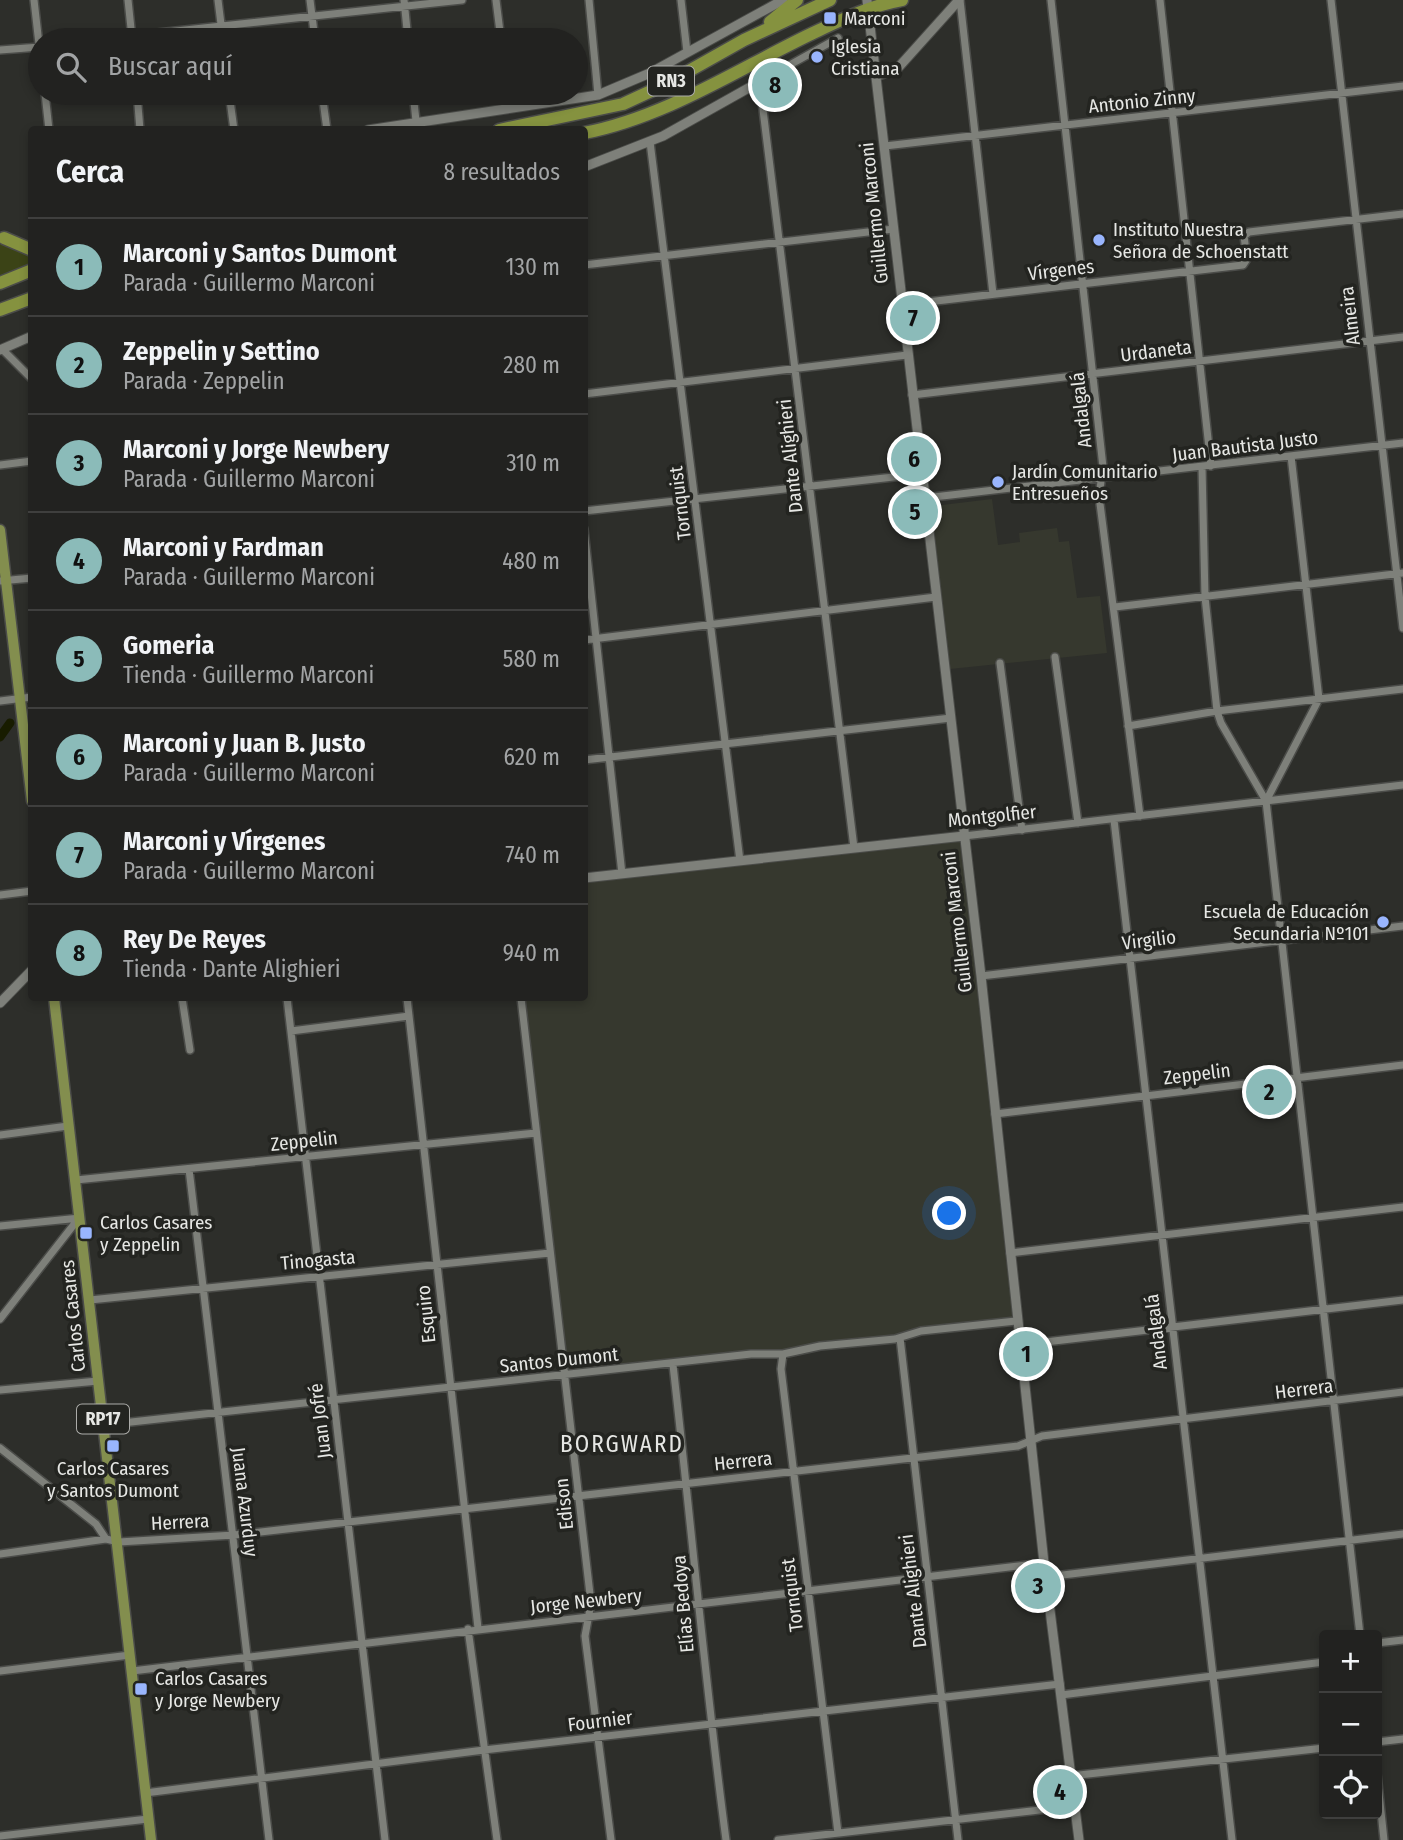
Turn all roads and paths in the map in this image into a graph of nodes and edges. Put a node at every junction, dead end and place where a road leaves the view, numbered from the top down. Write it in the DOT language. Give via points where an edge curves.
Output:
graph roads {
  1 [pos="34,0"];
  2 [pos="128,0"];
  3 [pos="218,0"];
  4 [pos="310,0"];
  5 [pos="462,0"];
  6 [pos="496,0"];
  7 [pos="589,0"];
  8 [pos="681,0"];
  9 [pos="783,0"];
  10 [pos="797,0"];
  11 [pos="830,0"];
  12 [pos="902,0"];
  13 [pos="959,0"];
  14 [pos="1051,0"];
  15 [pos="1160,0"];
  16 [pos="1331,0"];
  17 [pos="405,3"];
  18 [pos="772,3"];
  19 [pos="867,4"];
  20 [pos="312,16"];
  21 [pos="221,26"];
  22 [pos="38,28"];
  23 [pos="131,28"];
  24 [pos="206,28"];
  25 [pos="314,28"];
  26 [pos="407,28"];
  27 [pos="499,28"];
  28 [pos="838,38"];
  29 [pos="744,40"];
  30 [pos="28,48"];
  31 [pos="0,50"];
  32 [pos="687,52"];
  33 [pos="757,61"];
  34 [pos="877,76"];
  35 [pos="761,81"];
  36 [pos="1403,86"];
  37 [pos="1341,93"];
  38 [pos="598,95"];
  39 [pos="588,96"];
  40 [pos="46,105"];
  41 [pos="138,105"];
  42 [pos="230,105"];
  43 [pos="324,105"];
  44 [pos="414,105"];
  45 [pos="522,105"];
  46 [pos="507,107"];
  47 [pos="1172,114"];
  48 [pos="1066,125"];
  49 [pos="49,126"];
  50 [pos="140,126"];
  51 [pos="233,126"];
  52 [pos="326,126"];
  53 [pos="416,126"];
  54 [pos="518,126"];
  55 [pos="588,132"];
  56 [pos="975,137"];
  57 [pos="650,142"];
  58 [pos="885,146"];
  59 [pos="588,165"];
  60 [pos="1403,214"];
  61 [pos="1354,219"];
  62 [pos="894,229"];
  63 [pos="2,237"];
  64 [pos="28,241"];
  65 [pos="781,242"];
  66 [pos="28,248"];
  67 [pos="667,256"];
  68 [pos="588,265"];
  69 [pos="1188,271"];
  70 [pos="28,272"];
  71 [pos="0,283"];
  72 [pos="1083,283"];
  73 [pos="993,294"];
  74 [pos="28,300"];
  75 [pos="902,304"];
  76 [pos="0,310"];
  77 [pos="1403,337"];
  78 [pos="28,338"];
  79 [pos="1369,341"];
  80 [pos="1,349"];
  81 [pos="907,355"];
  82 [pos="1198,362"];
  83 [pos="796,369"];
  84 [pos="1092,374"];
  85 [pos="28,375"];
  86 [pos="682,383"];
  87 [pos="588,394"];
  88 [pos="912,396"];
  89 [pos="1403,443"];
  90 [pos="1381,446"];
  91 [pos="1291,456"];
  92 [pos="28,462"];
  93 [pos="0,465"];
  94 [pos="1206,467"];
  95 [pos="921,474"];
  96 [pos="1101,480"];
  97 [pos="809,486"];
  98 [pos="695,498"];
  99 [pos="925,498"];
  100 [pos="588,511"];
  101 [pos="0,530"];
  102 [pos="588,563"];
  103 [pos="1400,573"];
  104 [pos="28,578"];
  105 [pos="3,581"];
  106 [pos="1308,584"];
  107 [pos="936,597"];
  108 [pos="1205,597"];
  109 [pos="1115,607"];
  110 [pos="825,611"];
  111 [pos="711,626"];
  112 [pos="1403,628"];
  113 [pos="597,639"];
  114 [pos="588,640"];
  115 [pos="1055,657"];
  116 [pos="1000,663"];
  117 [pos="1403,690"];
  118 [pos="26,697"];
  119 [pos="1319,699"];
  120 [pos="0,701"];
  121 [pos="1217,711"];
  122 [pos="951,718"];
  123 [pos="1128,726"];
  124 [pos="28,732"];
  125 [pos="838,732"];
  126 [pos="726,743"];
  127 [pos="610,757"];
  128 [pos="588,760"];
  129 [pos="1403,785"];
  130 [pos="1266,801"];
  131 [pos="1140,816"];
  132 [pos="1114,820"];
  133 [pos="1078,823"];
  134 [pos="1022,830"];
  135 [pos="964,836"];
  136 [pos="854,848"];
  137 [pos="740,861"];
  138 [pos="622,874"];
  139 [pos="588,878"];
  140 [pos="28,892"];
  141 [pos="0,895"];
  142 [pos="1403,926"];
  143 [pos="1281,940"];
  144 [pos="1131,958"];
  145 [pos="28,974"];
  146 [pos="982,976"];
  147 [pos="54,1001"];
  148 [pos="182,1001"];
  149 [pos="287,1001"];
  150 [pos="407,1001"];
  151 [pos="521,1001"];
  152 [pos="0,1003"];
  153 [pos="409,1016"];
  154 [pos="291,1031"];
  155 [pos="190,1050"];
  156 [pos="1403,1065"];
  157 [pos="1298,1078"];
  158 [pos="1146,1096"];
  159 [pos="995,1114"];
  160 [pos="68,1126"];
  161 [pos="536,1133"];
  162 [pos="0,1135"];
  163 [pos="424,1145"];
  164 [pos="304,1156"];
  165 [pos="188,1169"];
  166 [pos="76,1180"];
  167 [pos="1403,1207"];
  168 [pos="1314,1217"];
  169 [pos="80,1218"];
  170 [pos="0,1226"];
  171 [pos="1161,1237"];
  172 [pos="550,1253"];
  173 [pos="1010,1253"];
  174 [pos="436,1264"];
  175 [pos="319,1276"];
  176 [pos="203,1286"];
  177 [pos="90,1300"];
  178 [pos="1403,1300"];
  179 [pos="1323,1310"];
  180 [pos="0,1319"];
  181 [pos="1016,1321"];
  182 [pos="1171,1328"];
  183 [pos="900,1338"];
  184 [pos="1020,1345"];
  185 [pos="783,1354"];
  186 [pos="673,1365"];
  187 [pos="565,1374"];
  188 [pos="98,1381"];
  189 [pos="450,1387"];
  190 [pos="0,1390"];
  191 [pos="1403,1392"];
  192 [pos="334,1401"];
  193 [pos="1332,1401"];
  194 [pos="218,1413"];
  195 [pos="1183,1420"];
  196 [pos="104,1425"];
  197 [pos="1031,1442"];
  198 [pos="0,1448"];
  199 [pos="913,1458"];
  200 [pos="794,1472"];
  201 [pos="687,1483"];
  202 [pos="579,1496"];
  203 [pos="464,1510"];
  204 [pos="348,1523"];
  205 [pos="1403,1534"];
  206 [pos="234,1535"];
  207 [pos="106,1539"];
  208 [pos="1350,1540"];
  209 [pos="119,1542"];
  210 [pos="0,1554"];
  211 [pos="1198,1557"];
  212 [pos="1044,1563"];
  213 [pos="1046,1577"];
  214 [pos="927,1578"];
  215 [pos="807,1592"];
  216 [pos="698,1604"];
  217 [pos="589,1617"];
  218 [pos="478,1628"];
  219 [pos="468,1629"];
  220 [pos="1359,1630"];
  221 [pos="1403,1640"];
  222 [pos="1382,1642"];
  223 [pos="362,1643"];
  224 [pos="130,1656"];
  225 [pos="247,1656"];
  226 [pos="1319,1663"];
  227 [pos="0,1671"];
  228 [pos="132,1671"];
  229 [pos="1215,1675"];
  230 [pos="1060,1684"];
  231 [pos="1061,1695"];
  232 [pos="941,1699"];
  233 [pos="822,1713"];
  234 [pos="711,1724"];
  235 [pos="597,1738"];
  236 [pos="1403,1739"];
  237 [pos="1382,1741"];
  238 [pos="1319,1749"];
  239 [pos="484,1750"];
  240 [pos="1224,1759"];
  241 [pos="376,1763"];
  242 [pos="1070,1776"];
  243 [pos="262,1778"];
  244 [pos="145,1793"];
  245 [pos="1074,1806"];
  246 [pos="149,1819"];
  247 [pos="956,1819"];
  248 [pos="1382,1819"];
  249 [pos="838,1833"];
  250 [pos="0,1836"];
  251 [pos="847,1836"];
  252 [pos="151,1840"];
  253 [pos="269,1840"];
  254 [pos="385,1840"];
  255 [pos="497,1840"];
  256 [pos="611,1840"];
  257 [pos="726,1840"];
  258 [pos="778,1840"];
  259 [pos="958,1840"];
  260 [pos="1079,1840"];
  261 [pos="1232,1840"];
  262 [pos="1384,1840"];
  1 -- 22 [label="street"];
  2 -- 23 [label="street"];
  3 -- 21 [label="street"];
  4 -- 20 [label="street"];
  5 -- 17 [label="street"];
  6 -- 27 [label="street"];
  7 -- 38 [label="street"];
  8 -- 32 [label="street"];
  9 -- 18 [label="street"];
  10 -- 29 [label="highway"];
  11 -- 29 [label="highway, RN3"];
  12 -- 19 [label="highway, RN3"];
  13 -- 34 [label="street" via="897,69"];
  13 -- 56 [label="street"];
  14 -- 48 [label="street, Andalgalá"];
  15 -- 47 [label="street"];
  16 -- 37 [label="street, Almeira"];
  17 -- 20 [label="street"];
  17 -- 26 [label="street"];
  18 -- 32 [label="street"];
  19 -- 33 [label="highway, RN3"];
  19 -- 34 [label="street, Guillermo Marconi"];
  20 -- 21 [label="street"];
  20 -- 25 [label="street"];
  21 -- 24 [label="street"];
  28 -- 35 [label="street"];
  29 -- 54 [label="highway, RN3" via="623,104"];
  30 -- 31 [label="street"];
  32 -- 38 [label="street"];
  33 -- 35 [label="street, Dante Alighieri"];
  33 -- 55 [label="highway, RN3" via="666,107"];
  34 -- 58 [label="street, Guillermo Marconi"];
  35 -- 57 [label="street"];
  35 -- 65 [label="street, Dante Alighieri"];
  36 -- 37 [label="street, Antonio Zinny"];
  37 -- 47 [label="street, Antonio Zinny"];
  37 -- 61 [label="street, Almeira"];
  38 -- 39 [label="street"];
  40 -- 49 [label="street"];
  41 -- 50 [label="street"];
  42 -- 51 [label="street"];
  43 -- 52 [label="street"];
  44 -- 53 [label="street"];
  45 -- 46 [label="street"];
  46 -- 53 [label="street"];
  47 -- 48 [label="street, Antonio Zinny"];
  47 -- 69 [label="street"];
  48 -- 56 [label="street, Antonio Zinny"];
  48 -- 72 [label="street, Andalgalá"];
  56 -- 58 [label="street, Antonio Zinny"];
  56 -- 73 [label="street"];
  57 -- 59 [label="street"];
  57 -- 67 [label="street, Tornquist"];
  58 -- 62 [label="street, Guillermo Marconi"];
  60 -- 61 [label="street, Vírgenes"];
  61 -- 69 [label="street, Vírgenes" via="1249,232 1244,236 1247,259 1243,265"];
  61 -- 79 [label="street, Almeira"];
  62 -- 65 [label="street"];
  62 -- 75 [label="street, Guillermo Marconi"];
  63 -- 64 [label="street"];
  63 -- 66 [label="highway"];
  65 -- 67 [label="street"];
  65 -- 83 [label="street, Dante Alighieri"];
  67 -- 68 [label="street"];
  67 -- 86 [label="street, Tornquist"];
  69 -- 72 [label="street, Vírgenes"];
  69 -- 82 [label="street"];
  70 -- 71 [label="highway"];
  72 -- 73 [label="street, Vírgenes"];
  72 -- 84 [label="street, Andalgalá"];
  73 -- 75 [label="street, Vírgenes"];
  74 -- 76 [label="highway"];
  75 -- 81 [label="street, Guillermo Marconi"];
  77 -- 79 [label="street, Urdaneta"];
  78 -- 80 [label="street"];
  79 -- 82 [label="street, Urdaneta"];
  79 -- 90 [label="street, Almeira"];
  80 -- 85 [label="street"];
  81 -- 83 [label="street"];
  81 -- 88 [label="street, Guillermo Marconi"];
  82 -- 84 [label="street, Urdaneta"];
  82 -- 94 [label="street"];
  83 -- 86 [label="street"];
  83 -- 97 [label="street, Dante Alighieri"];
  84 -- 88 [label="street, Urdaneta"];
  84 -- 96 [label="street, Andalgalá"];
  86 -- 87 [label="street"];
  86 -- 98 [label="street, Tornquist"];
  88 -- 95 [label="street, Guillermo Marconi"];
  89 -- 90 [label="street, Juan Bautista Justo"];
  90 -- 91 [label="street, Juan Bautista Justo"];
  90 -- 103 [label="street, Almeira"];
  91 -- 94 [label="street, Juan Bautista Justo"];
  91 -- 106 [label="street"];
  92 -- 93 [label="street"];
  94 -- 96 [label="street, Juan Bautista Justo"];
  94 -- 108 [label="street"];
  95 -- 97 [label="street"];
  95 -- 99 [label="street, Guillermo Marconi"];
  96 -- 99 [label="street, Juan Bautista Justo"];
  96 -- 109 [label="street, Andalgalá"];
  97 -- 98 [label="street"];
  97 -- 110 [label="street, Dante Alighieri"];
  98 -- 100 [label="street"];
  98 -- 111 [label="street, Tornquist"];
  99 -- 107 [label="street, Guillermo Marconi"];
  101 -- 105 [label="main road"];
  102 -- 113 [label="street"];
  103 -- 106 [label="street"];
  103 -- 112 [label="street, Almeira"];
  104 -- 105 [label="street"];
  105 -- 118 [label="main road"];
  106 -- 108 [label="street"];
  106 -- 119 [label="street"];
  107 -- 110 [label="street"];
  107 -- 122 [label="street, Guillermo Marconi"];
  108 -- 109 [label="street"];
  108 -- 121 [label="street"];
  109 -- 123 [label="street, Andalgalá"];
  110 -- 111 [label="street"];
  110 -- 125 [label="street, Dante Alighieri"];
  111 -- 113 [label="street"];
  111 -- 126 [label="street, Tornquist"];
  113 -- 114 [label="street"];
  113 -- 127 [label="street"];
  115 -- 133 [label="street"];
  116 -- 134 [label="street"];
  117 -- 119 [label="street"];
  118 -- 120 [label="street"];
  118 -- 124 [label="main road"];
  119 -- 121 [label="street"];
  119 -- 130 [label="street"];
  121 -- 123 [label="street"];
  121 -- 130 [label="street"];
  122 -- 125 [label="street"];
  122 -- 135 [label="street, Guillermo Marconi"];
  123 -- 131 [label="street, Andalgalá"];
  125 -- 126 [label="street"];
  125 -- 136 [label="street, Dante Alighieri"];
  126 -- 127 [label="street"];
  126 -- 137 [label="street, Tornquist"];
  127 -- 128 [label="street"];
  127 -- 138 [label="street"];
  129 -- 130 [label="street, Montgolfier"];
  130 -- 131 [label="street, Montgolfier"];
  130 -- 143 [label="street"];
  131 -- 132 [label="street, Montgolfier"];
  132 -- 133 [label="street, Montgolfier"];
  132 -- 144 [label="street, Andalgalá"];
  133 -- 134 [label="street, Montgolfier"];
  134 -- 135 [label="street, Montgolfier"];
  135 -- 136 [label="street, Montgolfier"];
  135 -- 146 [label="street, Guillermo Marconi"];
  136 -- 137 [label="street, Montgolfier"];
  137 -- 138 [label="street, Montgolfier"];
  138 -- 139 [label="street, Montgolfier"];
  140 -- 141 [label="street"];
  142 -- 143 [label="street, Virgilio"];
  143 -- 144 [label="street, Virgilio"];
  143 -- 157 [label="street"];
  144 -- 146 [label="street, Virgilio"];
  144 -- 158 [label="street, Andalgalá"];
  145 -- 152 [label="street"];
  146 -- 159 [label="street, Guillermo Marconi"];
  147 -- 160 [label="main road, Carlos Casares / RP17"];
  148 -- 155 [label="street"];
  149 -- 154 [label="street, Juan Jofré"];
  150 -- 153 [label="street, Esquiro"];
  151 -- 161 [label="street, Edison"];
  153 -- 154 [label="street"];
  153 -- 163 [label="street, Esquiro"];
  154 -- 164 [label="street, Juan Jofré"];
  156 -- 157 [label="street, Zeppelin"];
  157 -- 158 [label="street, Zeppelin"];
  157 -- 168 [label="street"];
  158 -- 159 [label="street, Zeppelin"];
  158 -- 171 [label="street, Andalgalá"];
  159 -- 173 [label="street, Guillermo Marconi"];
  160 -- 162 [label="street"];
  160 -- 166 [label="main road, Carlos Casares / RP17"];
  161 -- 163 [label="street, Zeppelin"];
  161 -- 172 [label="street, Edison"];
  163 -- 164 [label="street, Zeppelin"];
  163 -- 174 [label="street, Esquiro"];
  164 -- 165 [label="street, Zeppelin"];
  164 -- 175 [label="street, Juan Jofré"];
  165 -- 166 [label="street, Zeppelin"];
  165 -- 176 [label="street, Juana Azurduy"];
  166 -- 169 [label="main road, Carlos Casares / RP17"];
  167 -- 168 [label="street"];
  168 -- 171 [label="street"];
  168 -- 179 [label="street"];
  169 -- 170 [label="street"];
  169 -- 177 [label="main road, Carlos Casares / RP17"];
  169 -- 180 [label="street"];
  171 -- 173 [label="street"];
  171 -- 182 [label="street, Andalgalá"];
  172 -- 174 [label="street, Tinogasta"];
  172 -- 187 [label="street, Edison"];
  173 -- 181 [label="street, Guillermo Marconi"];
  174 -- 175 [label="street, Tinogasta"];
  174 -- 189 [label="street, Esquiro"];
  175 -- 176 [label="street, Tinogasta"];
  175 -- 192 [label="street, Juan Jofré"];
  176 -- 177 [label="street, Tinogasta"];
  176 -- 194 [label="street, Juana Azurduy"];
  177 -- 188 [label="main road, Carlos Casares / RP17"];
  178 -- 179 [label="street"];
  179 -- 182 [label="street"];
  179 -- 193 [label="street"];
  181 -- 183 [label="street, Santos Dumont" via="921,1331"];
  181 -- 184 [label="street, Guillermo Marconi"];
  182 -- 184 [label="street"];
  182 -- 195 [label="street, Andalgalá"];
  183 -- 185 [label="street, Santos Dumont"];
  183 -- 199 [label="street, Dante Alighieri"];
  184 -- 197 [label="street, Guillermo Marconi"];
  185 -- 186 [label="street, Santos Dumont"];
  185 -- 200 [label="street, Tornquist"];
  186 -- 187 [label="street, Santos Dumont"];
  186 -- 201 [label="street, Elías Bedoya"];
  187 -- 189 [label="street, Santos Dumont"];
  187 -- 202 [label="street, Edison"];
  188 -- 190 [label="street"];
  188 -- 196 [label="main road, Carlos Casares / RP17"];
  189 -- 192 [label="street, Santos Dumont"];
  189 -- 203 [label="street, Esquiro"];
  191 -- 193 [label="street, Herrera"];
  192 -- 194 [label="street, Santos Dumont"];
  192 -- 204 [label="street, Juan Jofré"];
  193 -- 195 [label="street, Herrera"];
  193 -- 208 [label="street"];
  194 -- 196 [label="street, Santos Dumont"];
  194 -- 206 [label="street, Juana Azurduy"];
  195 -- 197 [label="street, Herrera" via="1042,1436"];
  195 -- 211 [label="street, Andalgalá"];
  196 -- 209 [label="main road, Carlos Casares / RP17"];
  197 -- 199 [label="street, Herrera"];
  197 -- 212 [label="street, Guillermo Marconi"];
  198 -- 207 [label="street" via="96,1524"];
  199 -- 200 [label="street, Herrera"];
  199 -- 214 [label="street, Dante Alighieri"];
  200 -- 201 [label="street, Herrera"];
  200 -- 215 [label="street, Tornquist"];
  201 -- 202 [label="street, Herrera"];
  201 -- 216 [label="street, Elías Bedoya"];
  202 -- 203 [label="street, Herrera"];
  202 -- 217 [label="street, Edison"];
  203 -- 204 [label="street, Herrera"];
  203 -- 218 [label="street, Esquiro"];
  204 -- 206 [label="street, Herrera"];
  204 -- 223 [label="street, Juan Jofré"];
  205 -- 208 [label="street"];
  206 -- 209 [label="street, Herrera"];
  206 -- 225 [label="street, Juana Azurduy"];
  207 -- 209 [label="street, Herrera"];
  207 -- 210 [label="street, Herrera"];
  208 -- 211 [label="street"];
  208 -- 220 [label="street"];
  209 -- 224 [label="main road, Carlos Casares / RP17"];
  211 -- 213 [label="street"];
  211 -- 229 [label="street, Andalgalá"];
  212 -- 213 [label="street, Guillermo Marconi"];
  212 -- 214 [label="street, Jorge Newbery"];
  213 -- 230 [label="street, Guillermo Marconi"];
  214 -- 215 [label="street, Jorge Newbery"];
  214 -- 232 [label="street, Dante Alighieri"];
  215 -- 216 [label="street, Jorge Newbery"];
  215 -- 233 [label="street, Tornquist"];
  216 -- 217 [label="street, Jorge Newbery"];
  216 -- 234 [label="street, Elías Bedoya"];
  217 -- 218 [label="street, Jorge Newbery"];
  217 -- 235 [label="street, Edison" via="585,1631"];
  218 -- 219 [label="street, Jorge Newbery"];
  219 -- 223 [label="street, Jorge Newbery"];
  219 -- 239 [label="street"];
  221 -- 222 [label="street"];
  223 -- 225 [label="street, Jorge Newbery"];
  223 -- 241 [label="street, Juan Jofré"];
  224 -- 227 [label="street"];
  224 -- 228 [label="main road, Carlos Casares / RP17"];
  225 -- 228 [label="street, Jorge Newbery"];
  225 -- 243 [label="street, Juana Azurduy"];
  226 -- 229 [label="street"];
  228 -- 244 [label="main road, Carlos Casares / RP17"];
  229 -- 231 [label="street"];
  229 -- 240 [label="street, Andalgalá"];
  230 -- 231 [label="street, Guillermo Marconi"];
  230 -- 232 [label="street, Fournier"];
  231 -- 242 [label="street, Guillermo Marconi"];
  232 -- 233 [label="street, Fournier"];
  232 -- 247 [label="street, Dante Alighieri"];
  233 -- 234 [label="street, Fournier"];
  233 -- 249 [label="street, Tornquist"];
  234 -- 235 [label="street, Fournier"];
  234 -- 257 [label="street, Elías Bedoya"];
  235 -- 239 [label="street, Fournier"];
  235 -- 256 [label="street, Edison"];
  236 -- 237 [label="street"];
  238 -- 240 [label="street"];
  239 -- 241 [label="street, Fournier"];
  239 -- 255 [label="street"];
  240 -- 242 [label="street"];
  240 -- 261 [label="street, Andalgalá"];
  241 -- 243 [label="street, Fournier"];
  241 -- 254 [label="street, Juan Jofré"];
  242 -- 245 [label="street, Guillermo Marconi"];
  243 -- 244 [label="street, Fournier"];
  243 -- 253 [label="street, Juana Azurduy"];
  244 -- 246 [label="main road, Carlos Casares / RP17"];
  245 -- 247 [label="street"];
  245 -- 260 [label="street, Guillermo Marconi"];
  246 -- 250 [label="street"];
  246 -- 252 [label="main road, Carlos Casares / RP17"];
  247 -- 251 [label="street"];
  247 -- 259 [label="street, Dante Alighieri"];
  248 -- 262 [label="street"];
  249 -- 251 [label="street"];
  249 -- 258 [label="street"];
}
